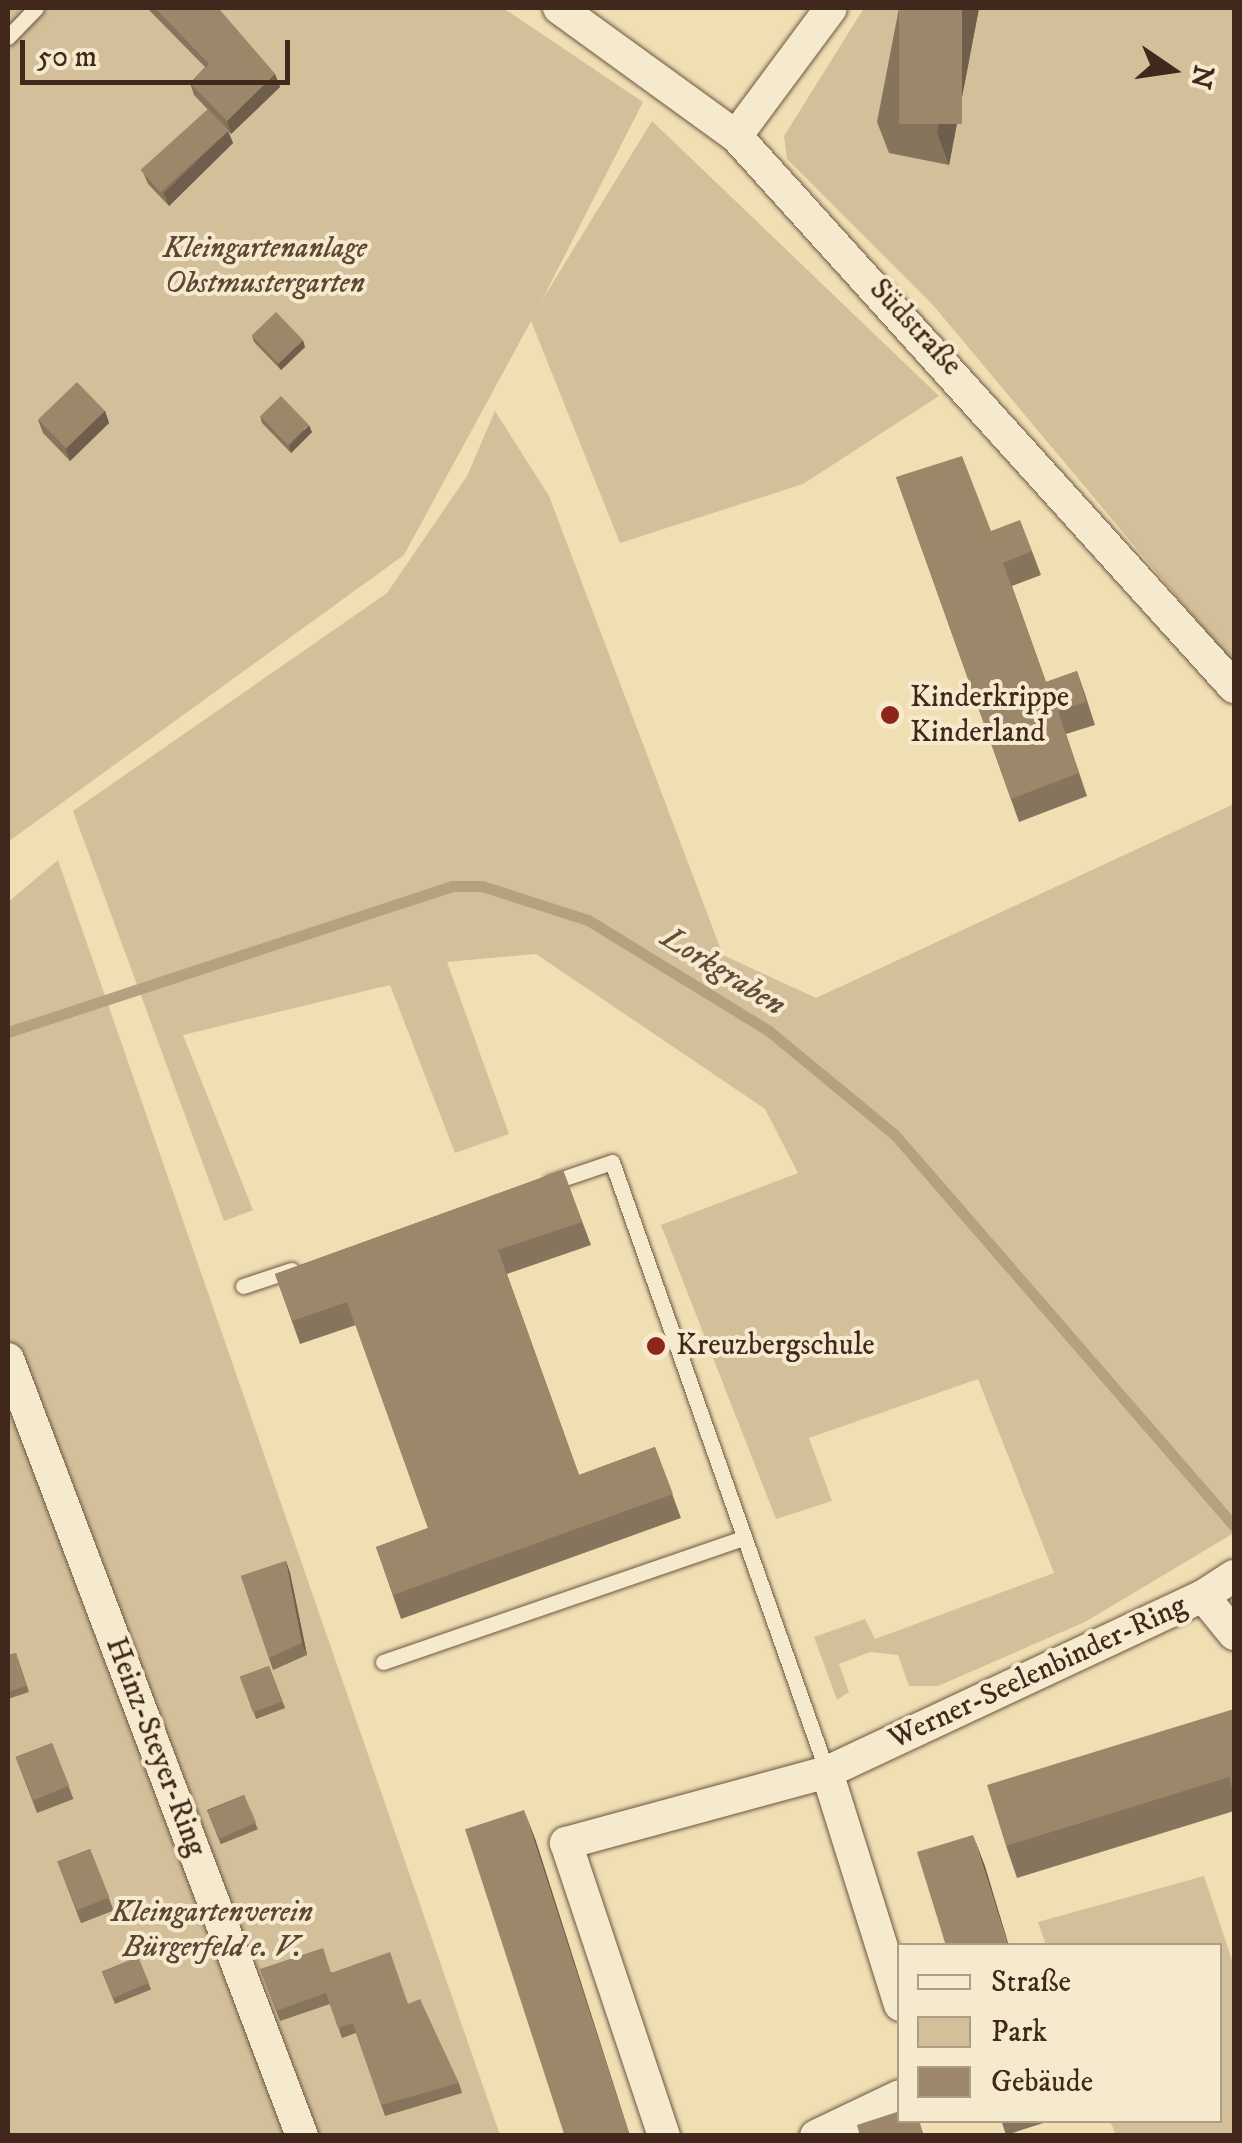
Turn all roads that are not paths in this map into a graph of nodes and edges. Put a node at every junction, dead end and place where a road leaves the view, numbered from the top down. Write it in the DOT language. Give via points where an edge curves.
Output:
graph roads {
  1 [pos="36,8"];
  2 [pos="560,8"];
  3 [pos="831,8"];
  4 [pos="8,37"];
  5 [pos="736,136"];
  6 [pos="1234,687"];
  7 [pos="522,1193"];
  8 [pos="306,1265"];
  9 [pos="243,1286"];
  10 [pos="8,1359"];
  11 [pos="741,1539"];
  12 [pos="1234,1576"];
  13 [pos="1203,1596"];
  14 [pos="1234,1634"];
  15 [pos="383,1662"];
  16 [pos="828,1772"];
  17 [pos="897,1995"];
  18 [pos="897,2097"];
  19 [pos="302,2136"];
  20 [pos="664,2136"];
  21 [pos="816,2136"];
  1 -- 4 [label="lane"];
  2 -- 5 [label="street, Südstraße"];
  3 -- 5 [label="street"];
  5 -- 6 [label="street, Südstraße"];
  7 -- 11 [label="lane" via="612,1162"];
  8 -- 9 [label="lane"];
  10 -- 19 [label="street, Heinz-Steyer-Ring"];
  11 -- 15 [label="lane"];
  11 -- 16 [label="lane"];
  12 -- 13 [label="street"];
  13 -- 14 [label="street, Werner-Seelenbinder-Ring"];
  13 -- 16 [label="street, Werner-Seelenbinder-Ring"];
  16 -- 17 [label="street"];
  16 -- 20 [label="street, Werner-Seelenbinder-Ring" via="566,1843"];
  18 -- 21 [label="street"];
}
